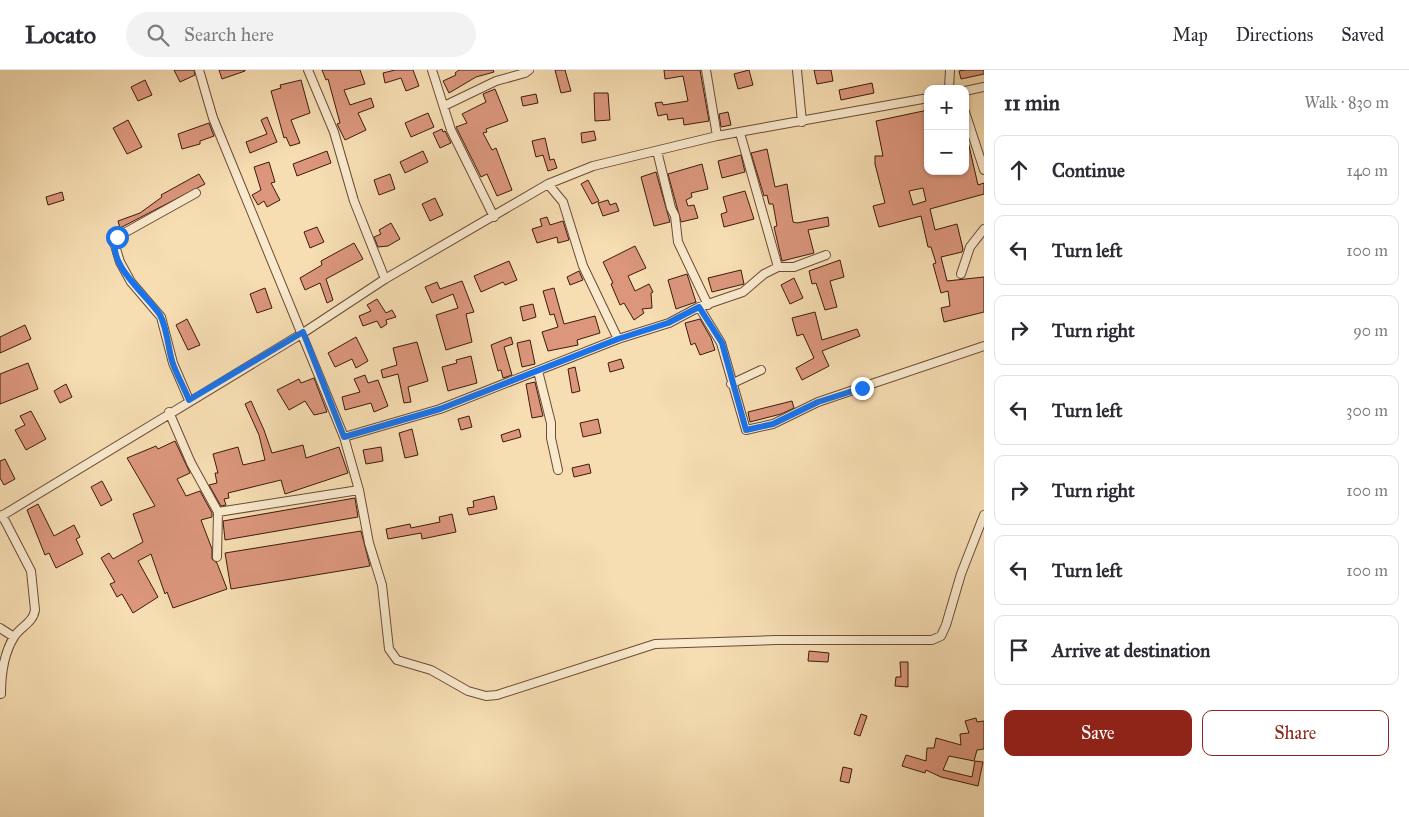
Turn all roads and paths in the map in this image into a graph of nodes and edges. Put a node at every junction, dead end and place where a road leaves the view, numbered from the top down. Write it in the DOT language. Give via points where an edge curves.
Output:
graph roads {
  1 [pos="199,70"];
  2 [pos="308,70"];
  3 [pos="432,70"];
  4 [pos="529,70"];
  5 [pos="706,70"];
  6 [pos="797,70"];
  7 [pos="950,70"];
  8 [pos="950,85"];
  9 [pos="984,87"];
  10 [pos="969,90"];
  11 [pos="924,99"];
  12 [pos="444,106"];
  13 [pos="802,122"];
  14 [pos="969,124"];
  15 [pos="740,133"];
  16 [pos="717,136"];
  17 [pos="657,152"];
  18 [pos="984,170"];
  19 [pos="548,184"];
  20 [pos="196,192"];
  21 [pos="494,217"];
  22 [pos="984,229"];
  23 [pos="826,254"];
  24 [pos="778,267"];
  25 [pos="962,274"];
  26 [pos="385,280"];
  27 [pos="708,305"];
  28 [pos="699,307"];
  29 [pos="303,332"];
  30 [pos="618,339"];
  31 [pos="984,346"];
  32 [pos="761,370"];
  33 [pos="538,371"];
  34 [pos="731,384"];
  35 [pos="189,400"];
  36 [pos="169,412"];
  37 [pos="344,437"];
  38 [pos="558,470"];
  39 [pos="359,490"];
  40 [pos="218,512"];
  41 [pos="984,515"];
  42 [pos="1,516"];
  43 [pos="217,557"];
  44 [pos="0,628"];
  45 [pos="14,637"];
  46 [pos="1,694"];
  1 -- 29 [label="street" via="213,118"];
  2 -- 26 [label="street" via="334,132 354,201"];
  3 -- 12 [label="street"];
  4 -- 12 [label="street" via="496,81"];
  5 -- 16 [label="street"];
  6 -- 13 [label="street"];
  7 -- 8 [label="street"];
  9 -- 10 [label="street"];
  11 -- 13 [label="street"];
  12 -- 21 [label="street" via="451,130"];
  13 -- 15 [label="street"];
  14 -- 18 [label="street"];
  15 -- 16 [label="street"];
  15 -- 24 [label="street"];
  16 -- 17 [label="street"];
  17 -- 19 [label="street" via="593,166"];
  17 -- 27 [label="street" via="675,216 678,242"];
  19 -- 21 [label="street"];
  19 -- 30 [label="street" via="563,202 583,266"];
  20 -- 35 [label="street" via="117,237 114,242 131,282 161,317 172,363"];
  21 -- 26 [label="street"];
  22 -- 25 [label="street" via="970,247"];
  23 -- 24 [label="street" via="794,267"];
  24 -- 27 [label="street" via="764,274 749,289"];
  26 -- 29 [label="street"];
  27 -- 28 [label="street"];
  28 -- 30 [label="street" via="668,323"];
  28 -- 34 [label="street" via="722,343"];
  29 -- 35 [label="street"];
  29 -- 37 [label="street"];
  30 -- 33 [label="street"];
  31 -- 34 [label="street" via="818,402 773,424 746,430"];
  32 -- 34 [label="street"];
  33 -- 37 [label="street" via="440,409"];
  33 -- 38 [label="street"];
  35 -- 36 [label="street"];
  36 -- 40 [label="street"];
  36 -- 42 [label="street"];
  37 -- 39 [label="street"];
  39 -- 40 [label="street"];
  39 -- 41 [label="street" via="369,543 382,585 389,649 397,660 431,670 468,691 486,696 655,644 932,640 941,636 946,625"];
  40 -- 43 [label="street"];
  42 -- 45 [label="street" via="33,579 34,616"];
  44 -- 45 [label="street"];
  45 -- 46 [label="street" via="1,676"];
}
